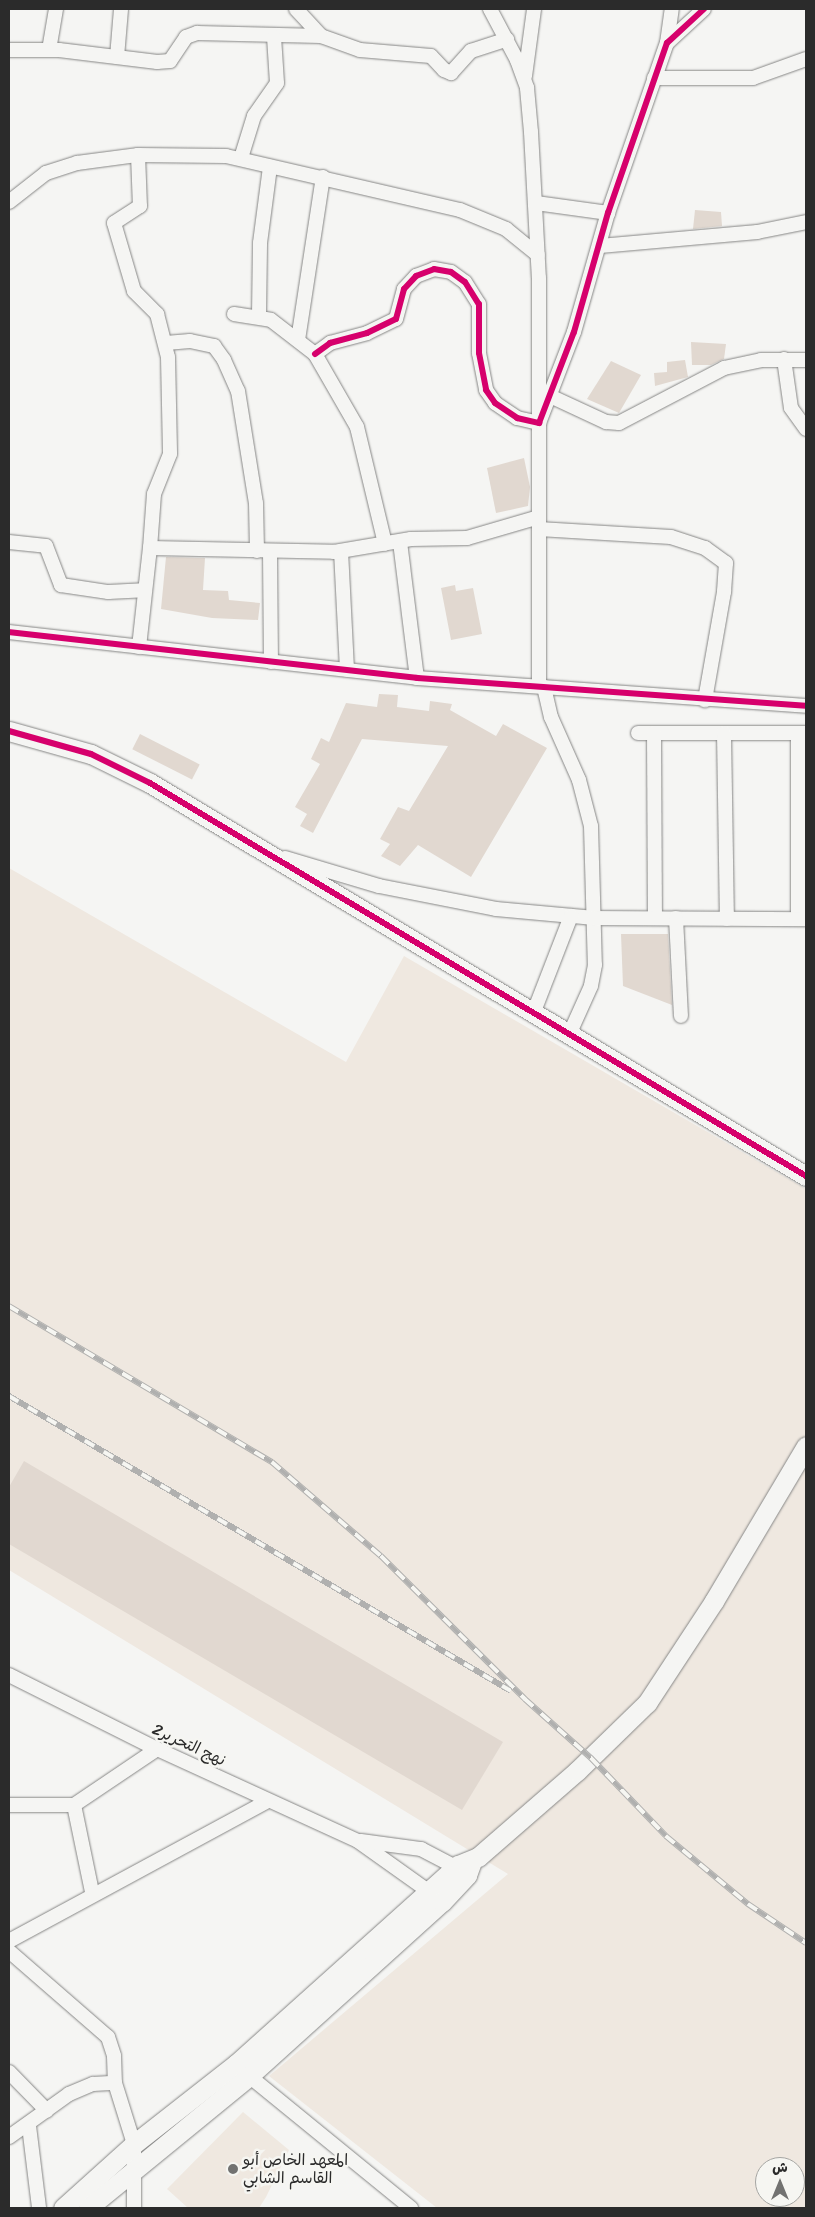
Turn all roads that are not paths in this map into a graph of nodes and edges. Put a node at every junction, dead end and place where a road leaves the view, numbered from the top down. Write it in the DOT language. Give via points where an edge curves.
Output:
graph roads {
  1 [pos="56,9"];
  2 [pos="121,9"];
  3 [pos="296,9"];
  4 [pos="490,9"];
  5 [pos="534,9"];
  6 [pos="672,9"];
  7 [pos="704,9"];
  8 [pos="321,36"];
  9 [pos="274,37"];
  10 [pos="507,40"];
  11 [pos="667,43"];
  12 [pos="9,50"];
  13 [pos="49,50"];
  14 [pos="117,57"];
  15 [pos="806,59"];
  16 [pos="654,78"];
  17 [pos="524,79"];
  18 [pos="138,155"];
  19 [pos="241,158"];
  20 [pos="270,167"];
  21 [pos="323,177"];
  22 [pos="9,202"];
  23 [pos="536,203"];
  24 [pos="608,213"];
  25 [pos="806,222"];
  26 [pos="600,246"];
  27 [pos="538,255"];
  28 [pos="234,314"];
  29 [pos="259,316"];
  30 [pos="298,340"];
  31 [pos="166,343"];
  32 [pos="315,354"];
  33 [pos="784,359"];
  34 [pos="806,360"];
  35 [pos="550,396"];
  36 [pos="540,424"];
  37 [pos="806,429"];
  38 [pos="539,523"];
  39 [pos="9,542"];
  40 [pos="400,542"];
  41 [pos="385,544"];
  42 [pos="150,548"];
  43 [pos="264,551"];
  44 [pos="341,552"];
  45 [pos="142,590"];
  46 [pos="9,632"];
  47 [pos="139,647"];
  48 [pos="272,662"];
  49 [pos="347,670"];
  50 [pos="417,678"];
  51 [pos="542,686"];
  52 [pos="705,700"];
  53 [pos="806,706"];
  54 [pos="9,731"];
  55 [pos="638,733"];
  56 [pos="654,733"];
  57 [pos="724,733"];
  58 [pos="802,733"];
  59 [pos="256,850"];
  60 [pos="571,916"];
  61 [pos="596,918"];
  62 [pos="655,918"];
  63 [pos="676,918"];
  64 [pos="727,919"];
  65 [pos="802,919"];
  66 [pos="533,1014"];
  67 [pos="681,1016"];
  68 [pos="569,1036"];
  69 [pos="806,1176"];
  70 [pos="806,1446"];
  71 [pos="9,1676"];
  72 [pos="157,1749"];
  73 [pos="268,1801"];
  74 [pos="9,1805"];
  75 [pos="74,1805"];
  76 [pos="358,1841"];
  77 [pos="469,1865"];
  78 [pos="92,1892"];
  79 [pos="436,1897"];
  80 [pos="9,1940"];
  81 [pos="9,1950"];
  82 [pos="242,2071"];
  83 [pos="9,2072"];
  84 [pos="115,2083"];
  85 [pos="47,2110"];
  86 [pos="29,2126"];
  87 [pos="9,2137"];
  88 [pos="134,2144"];
  89 [pos="136,2166"];
  90 [pos="38,2208"];
  91 [pos="63,2208"];
  92 [pos="88,2208"];
  93 [pos="134,2208"];
  94 [pos="410,2208"];
  1 -- 13 [label="street"];
  2 -- 14 [label="street"];
  3 -- 8 [label="street"];
  4 -- 10 [label="street"];
  5 -- 17 [label="street"];
  6 -- 11 [label="street"];
  7 -- 11 [label="street"];
  8 -- 9 [label="street"];
  8 -- 10 [label="street" via="360,50 432,56 444,70 452,73 471,51"];
  9 -- 14 [label="street" via="197,33 186,37 170,61"];
  9 -- 19 [label="street" via="277,83 254,116"];
  10 -- 17 [label="street"];
  11 -- 16 [label="street"];
  12 -- 13 [label="street"];
  13 -- 14 [label="street"];
  15 -- 16 [label="street" via="752,78"];
  16 -- 24 [label="street"];
  17 -- 23 [label="street"];
  18 -- 19 [label="street"];
  18 -- 22 [label="street" via="77,163 46,173"];
  18 -- 31 [label="street" via="140,206 118,218 114,223 115,234 134,291 157,314"];
  19 -- 20 [label="street"];
  20 -- 21 [label="street"];
  20 -- 29 [label="street" via="260,243"];
  21 -- 27 [label="street" via="486,218 526,242"];
  21 -- 30 [label="street"];
  23 -- 24 [label="street"];
  23 -- 27 [label="street"];
  24 -- 26 [label="street"];
  25 -- 26 [label="street" via="757,232"];
  26 -- 35 [label="street"];
  27 -- 36 [label="street"];
  28 -- 29 [label="street"];
  29 -- 30 [label="street"];
  30 -- 32 [label="street"];
  31 -- 42 [label="street" via="170,454 154,494"];
  31 -- 43 [label="street" via="190,341 214,346 231,375 238,390"];
  32 -- 36 [label="street" via="330,343 367,333 396,319 404,290 416,276 434,268 451,272 465,282 479,304 479,353 486,390 495,403 516,418"];
  32 -- 41 [label="street" via="357,427"];
  33 -- 34 [label="street"];
  33 -- 35 [label="street" via="724,368 619,423 606,422"];
  33 -- 37 [label="street" via="790,406"];
  35 -- 36 [label="street"];
  36 -- 38 [label="street"];
  38 -- 40 [label="street" via="467,538"];
  38 -- 51 [label="street"];
  38 -- 52 [label="street" via="671,537 705,548 726,563"];
  39 -- 45 [label="street" via="46,546 61,585 108,592"];
  40 -- 41 [label="street"];
  40 -- 50 [label="street"];
  41 -- 44 [label="street"];
  42 -- 43 [label="street"];
  42 -- 45 [label="street"];
  43 -- 44 [label="street"];
  43 -- 48 [label="street"];
  44 -- 49 [label="street"];
  45 -- 47 [label="street"];
  46 -- 47 [label="street"];
  47 -- 48 [label="street"];
  48 -- 49 [label="street"];
  49 -- 50 [label="street"];
  50 -- 51 [label="street"];
  51 -- 52 [label="street"];
  51 -- 61 [label="street" via="591,826"];
  52 -- 53 [label="street"];
  54 -- 59 [label="main road" via="91,754 150,783"];
  55 -- 56 [label="street"];
  56 -- 57 [label="street"];
  56 -- 62 [label="street"];
  57 -- 58 [label="street"];
  57 -- 64 [label="street"];
  58 -- 65 [label="street"];
  59 -- 60 [label="street" via="379,886 496,909"];
  59 -- 66 [label="main road"];
  60 -- 61 [label="street"];
  60 -- 66 [label="street"];
  61 -- 62 [label="street"];
  61 -- 68 [label="street" via="591,986"];
  62 -- 63 [label="street"];
  63 -- 64 [label="street"];
  63 -- 67 [label="street"];
  64 -- 65 [label="street"];
  66 -- 68 [label="main road"];
  68 -- 69 [label="main road"];
  70 -- 77 [label="main road" via="698,1626 647,1703 577,1771"];
  71 -- 72 [label="street, نهج التحرير2"];
  72 -- 73 [label="street, نهج التحرير2"];
  72 -- 75 [label="street"];
  73 -- 76 [label="street, نهج التحرير2"];
  73 -- 78 [label="street"];
  74 -- 75 [label="street"];
  75 -- 78 [label="street"];
  76 -- 77 [label="street, نهج التحرير2" via="421,1849"];
  76 -- 79 [label="street, نهج التحرير2"];
  77 -- 79 [label="main road"];
  78 -- 80 [label="street"];
  79 -- 82 [label="main road"];
  81 -- 84 [label="street" via="108,2037 114,2056"];
  82 -- 88 [label="main road"];
  82 -- 89 [label="main road"];
  82 -- 94 [label="street"];
  83 -- 85 [label="street"];
  84 -- 85 [label="street" via="93,2084 69,2094"];
  84 -- 88 [label="street"];
  85 -- 86 [label="street"];
  86 -- 87 [label="street"];
  86 -- 90 [label="street"];
  88 -- 89 [label="street"];
  88 -- 91 [label="main road"];
  89 -- 92 [label="main road"];
  89 -- 93 [label="street"];
}
